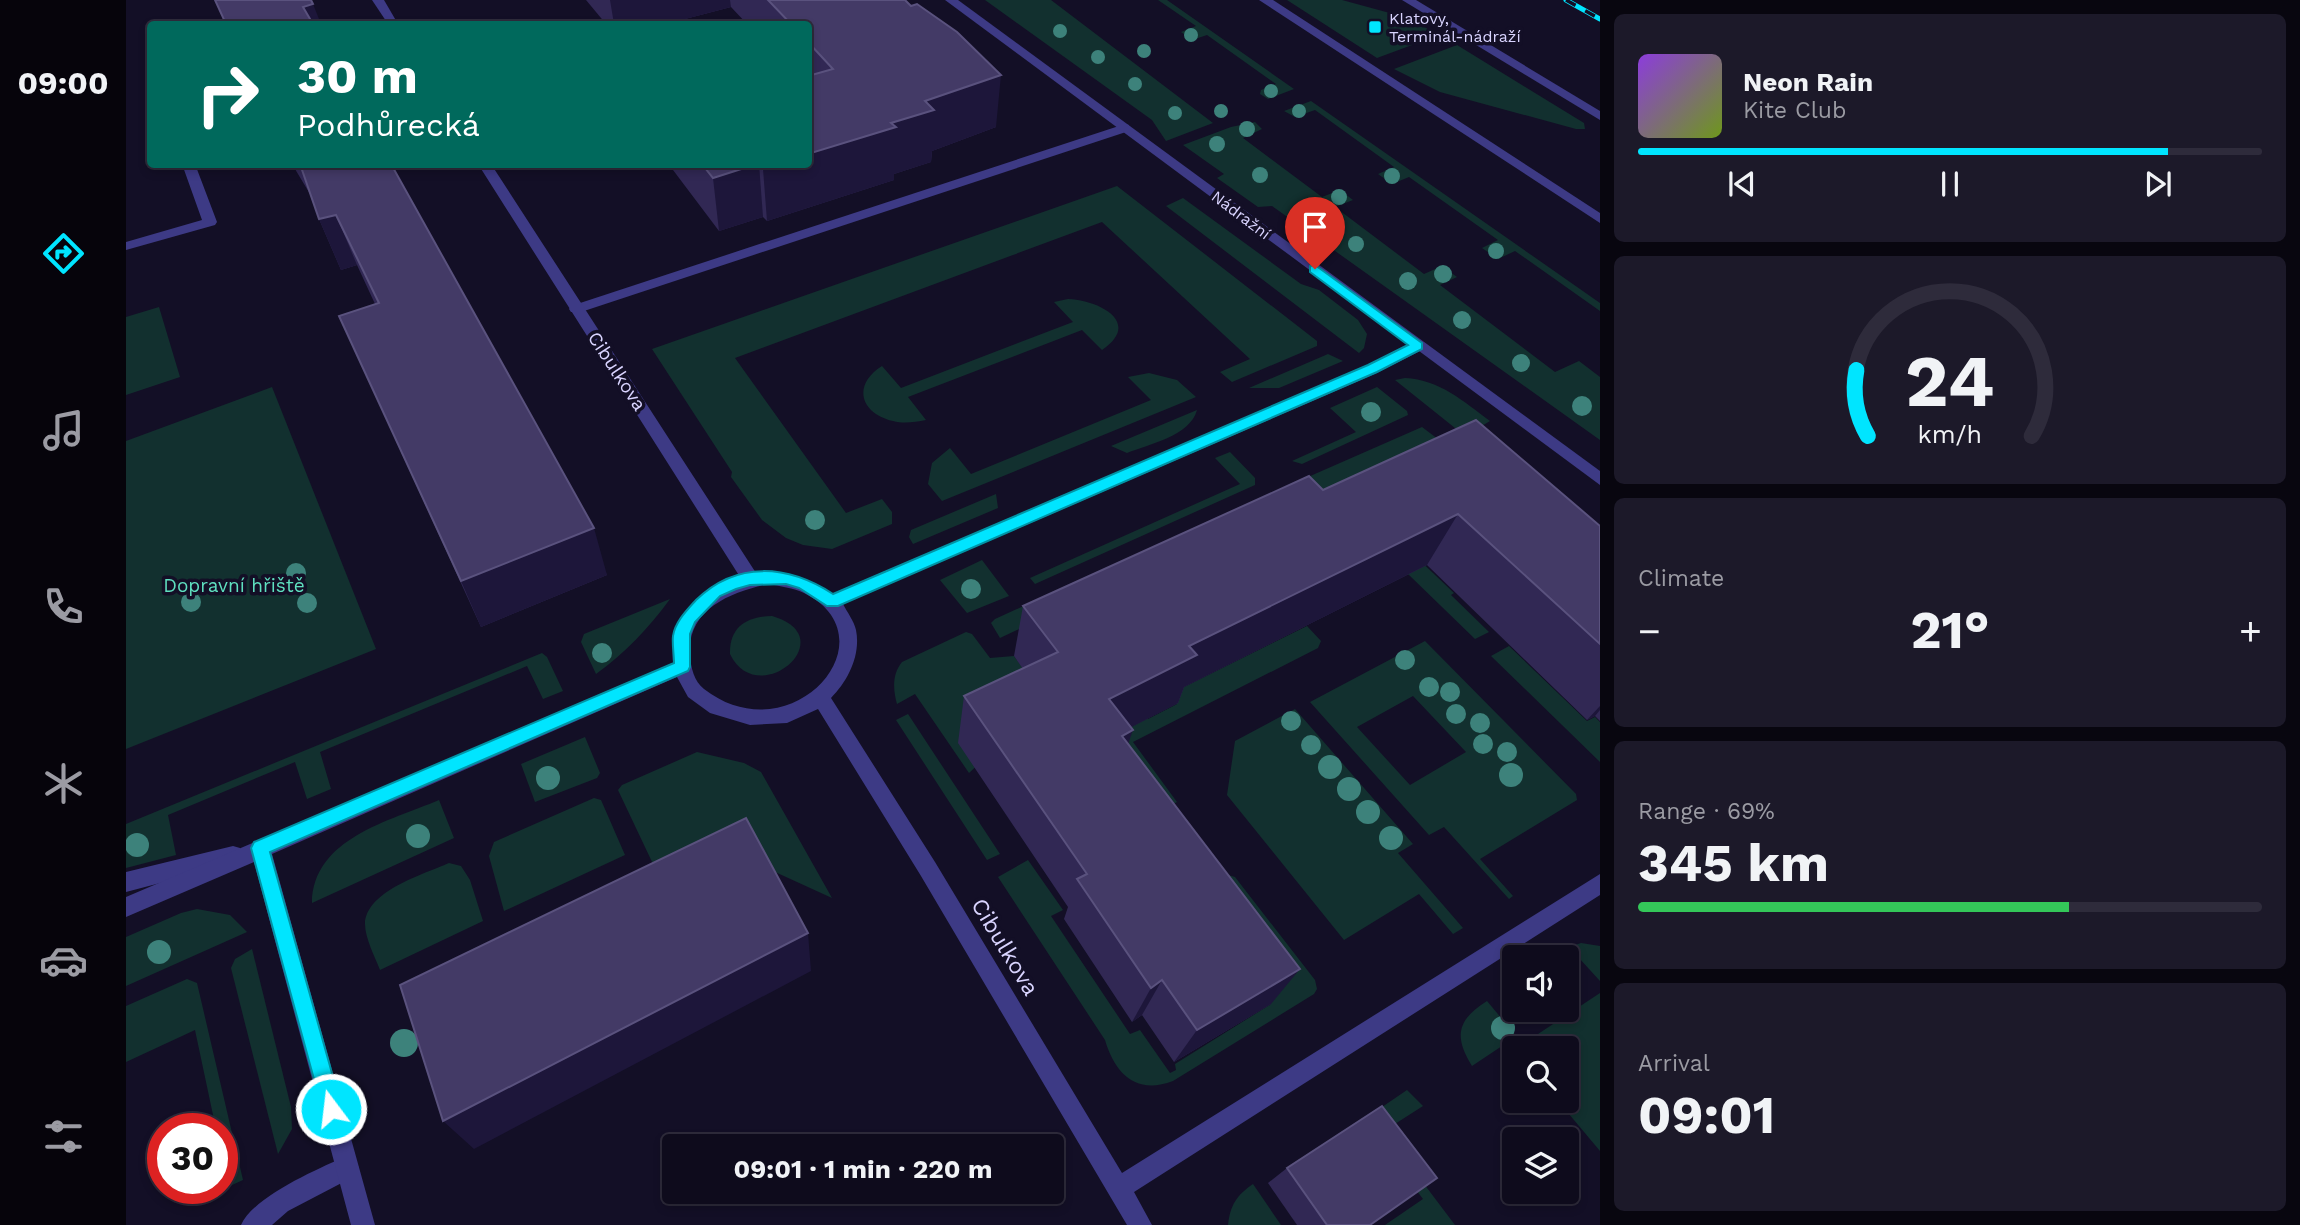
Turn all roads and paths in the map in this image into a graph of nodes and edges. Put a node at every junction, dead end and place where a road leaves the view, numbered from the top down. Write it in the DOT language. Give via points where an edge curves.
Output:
graph roads {
  1 [pos="378,0"];
  2 [pos="951,0"];
  3 [pos="1265,0"];
  4 [pos="1408,0"];
  5 [pos="391,21"];
  6 [pos="1600,116"];
  7 [pos="1125,128"];
  8 [pos="190,168"];
  9 [pos="487,168"];
  10 [pos="1600,219"];
  11 [pos="126,246"];
  12 [pos="576,309"];
  13 [pos="1418,346"];
  14 [pos="1600,479"];
  15 [pos="750,578"];
  16 [pos="832,601"];
  17 [pos="682,667"];
  18 [pos="821,698"];
  19 [pos="260,848"];
  20 [pos="126,882"];
  21 [pos="1600,884"];
  22 [pos="126,906"];
  23 [pos="347,1168"];
  24 [pos="1118,1189"];
  25 [pos="253,1225"];
  26 [pos="363,1225"];
  27 [pos="1140,1225"];
  1 -- 5 [label="street"];
  2 -- 7 [label="street, Nádražní"];
  3 -- 10 [label="street"];
  4 -- 6 [label="street"];
  7 -- 12 [label="street"];
  7 -- 13 [label="street, Nádražní"];
  8 -- 11 [label="street" via="211,222"];
  9 -- 12 [label="street, Cibulkova"];
  12 -- 15 [label="street, Cibulkova"];
  13 -- 14 [label="street, Nádražní"];
  13 -- 16 [label="street"];
  15 -- 16 [label="street" via="804,583"];
  15 -- 17 [label="street" via="715,592 689,617 681,634"];
  16 -- 18 [label="street" via="843,616 849,649 836,683"];
  17 -- 18 [label="street" via="698,693 727,712 776,716"];
  17 -- 19 [label="street"];
  18 -- 24 [label="street, Cibulkova"];
  19 -- 20 [label="street"];
  19 -- 22 [label="street"];
  19 -- 23 [label="street"];
  21 -- 24 [label="street"];
  23 -- 25 [label="street" via="279,1203"];
  23 -- 26 [label="street"];
  24 -- 27 [label="street, Cibulkova"];
}
